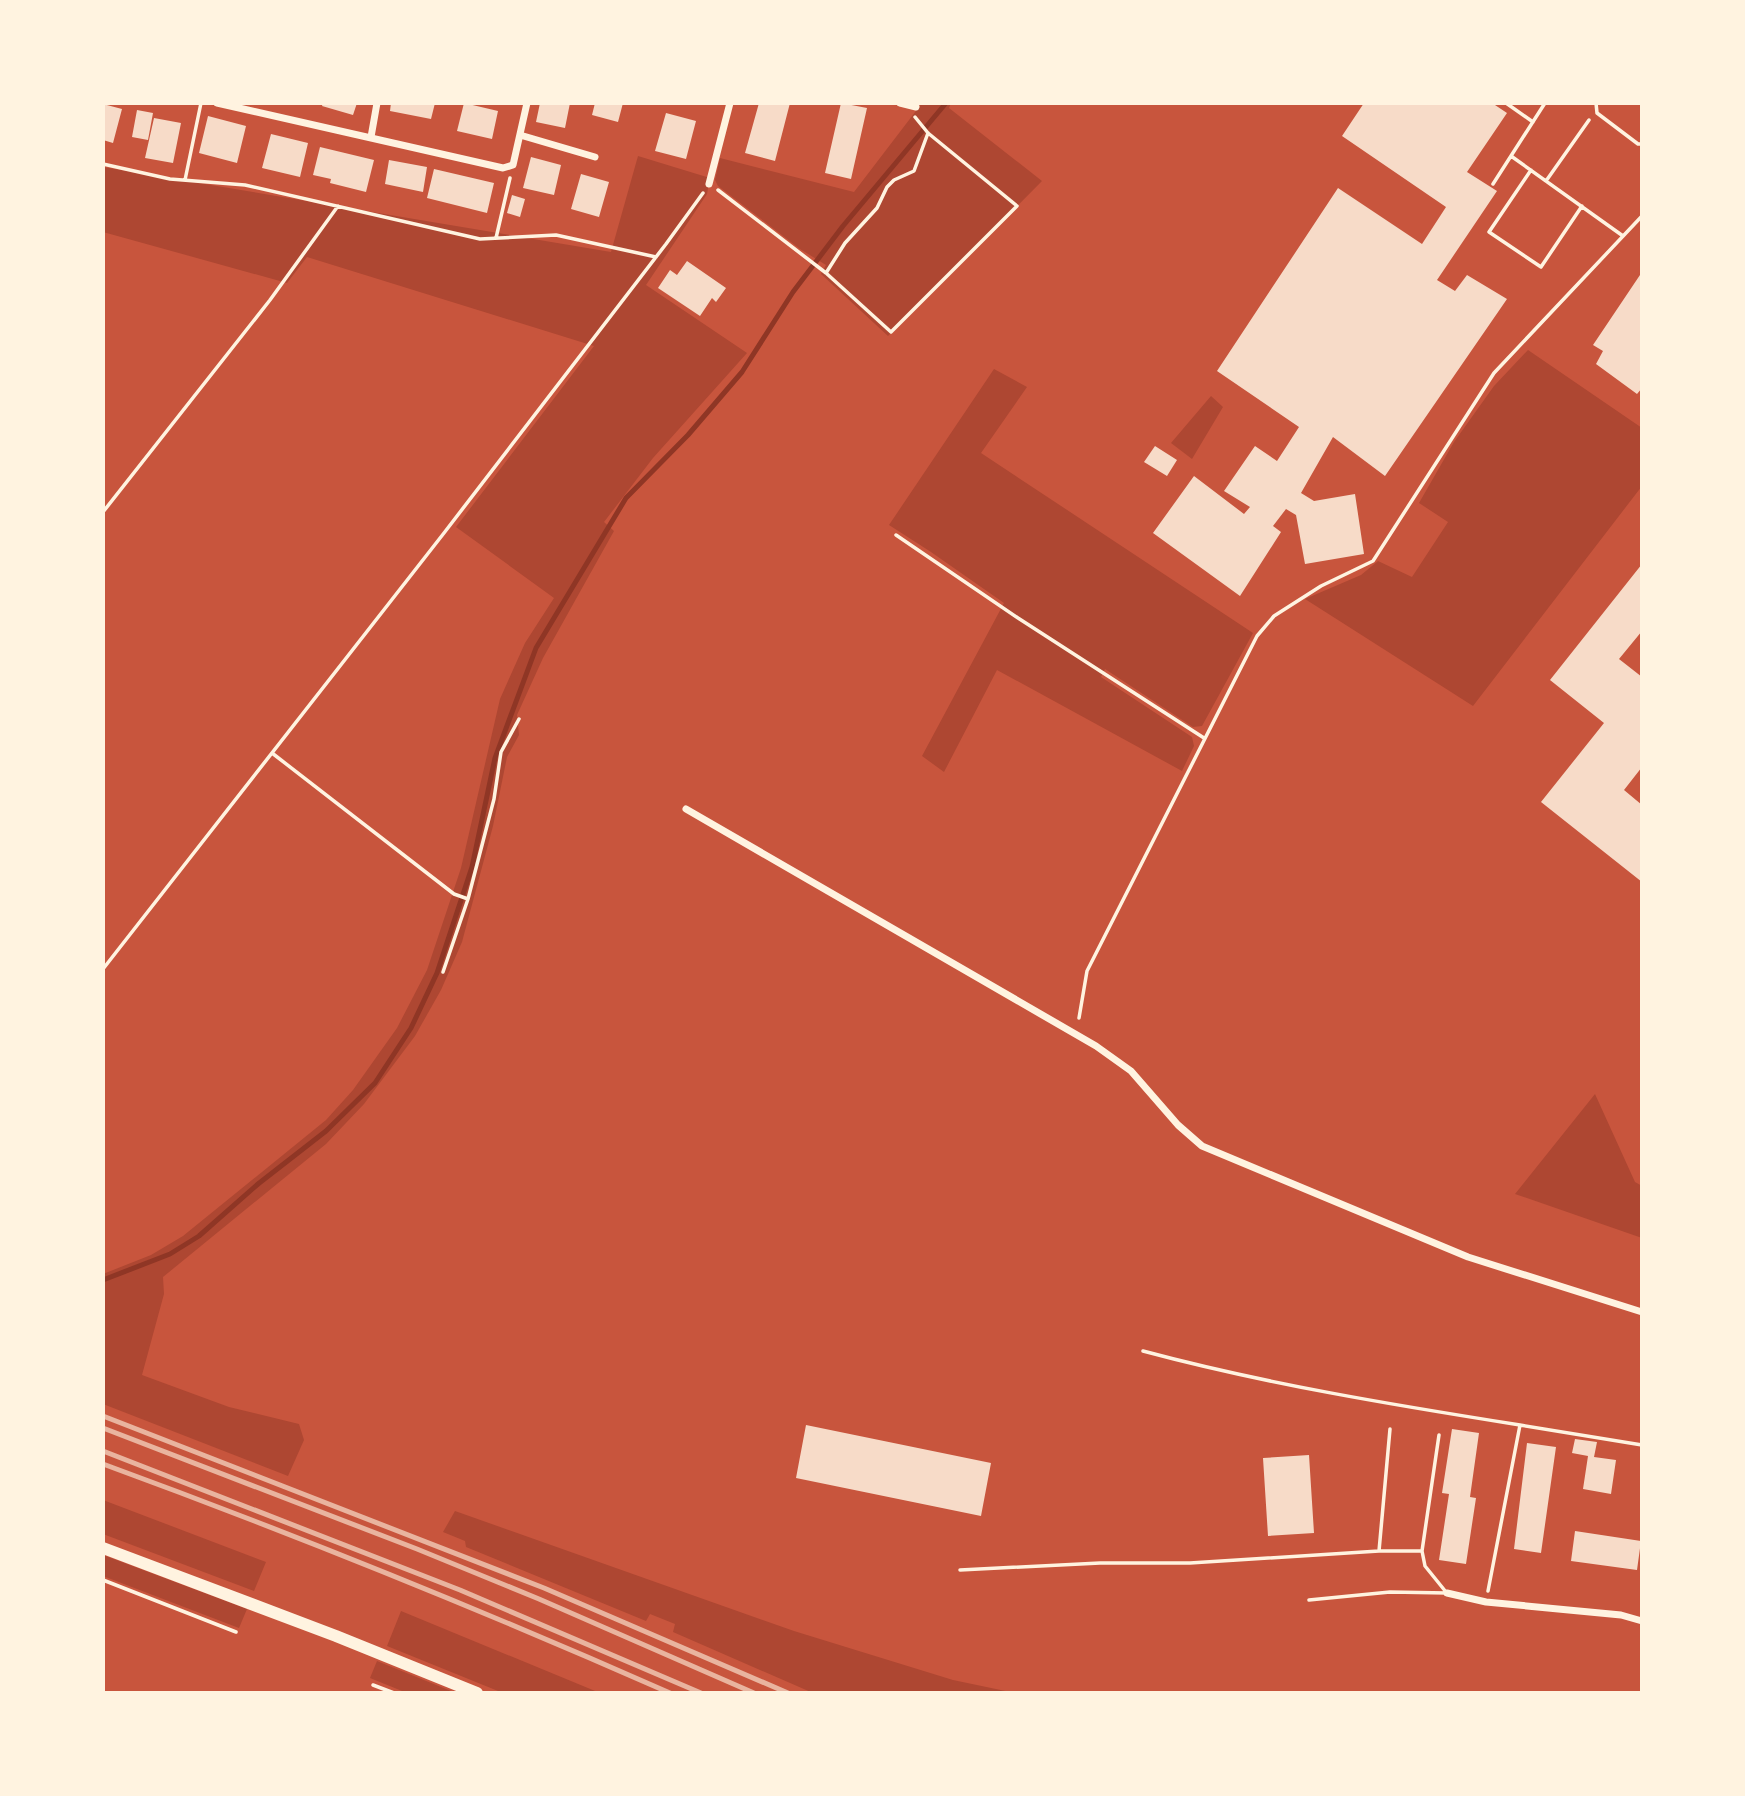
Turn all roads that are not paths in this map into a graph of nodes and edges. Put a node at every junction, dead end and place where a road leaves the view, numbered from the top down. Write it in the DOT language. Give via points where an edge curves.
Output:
graph roads {
  1 [pos="217,103"];
  2 [pos="377,103"];
  3 [pos="527,103"];
  4 [pos="730,103"];
  5 [pos="900,103"];
  6 [pos="1596,103"];
  7 [pos="916,107"];
  8 [pos="520,135"];
  9 [pos="371,137"];
  10 [pos="1642,144"];
  11 [pos="595,157"];
  12 [pos="709,184"];
  13 [pos="686,809"];
  14 [pos="1642,1312"];
  15 [pos="1390,1429"];
  16 [pos="1439,1435"];
  17 [pos="103,1548"];
  18 [pos="1379,1551"];
  19 [pos="1422,1551"];
  20 [pos="960,1570"];
  21 [pos="1447,1593"];
  22 [pos="1309,1600"];
  23 [pos="1642,1621"];
  24 [pos="477,1693"];
  1 -- 9 [label="street"];
  2 -- 9 [label="street"];
  3 -- 8 [label="street"];
  4 -- 12 [label="street"];
  5 -- 7 [label="street"];
  6 -- 10 [label="lane" via="1597,113"];
  8 -- 9 [label="street" via="513,165 503,168"];
  8 -- 11 [label="street"];
  13 -- 14 [label="street" via="1096,1046 1131,1071 1202,1146 1468,1257"];
  15 -- 18 [label="lane"];
  16 -- 19 [label="lane"];
  17 -- 24 [label="main road"];
  18 -- 19 [label="lane"];
  18 -- 20 [label="lane"];
  19 -- 21 [label="lane" via="1425,1566"];
  21 -- 22 [label="lane" via="1390,1592"];
  21 -- 23 [label="street"];
}
